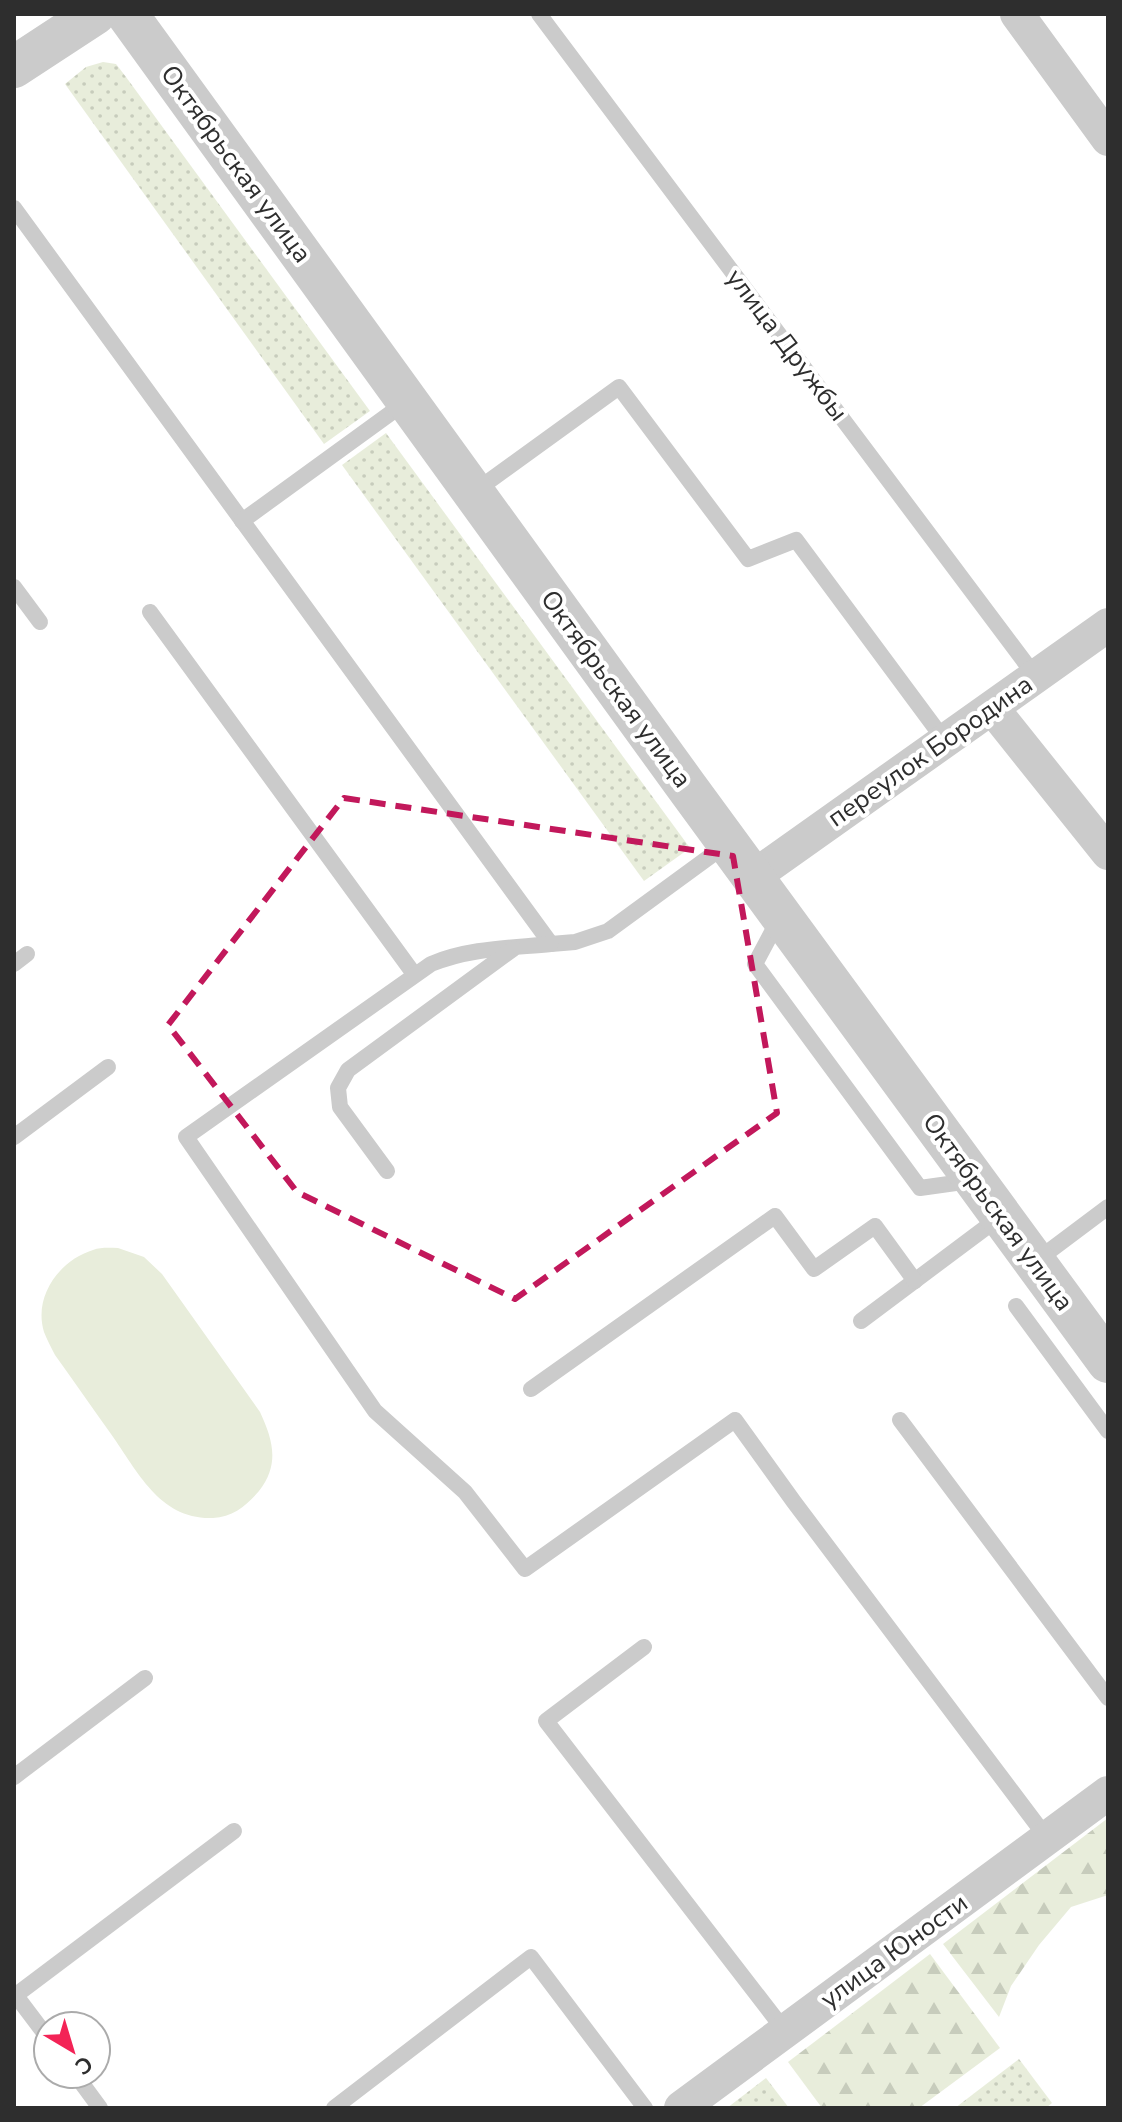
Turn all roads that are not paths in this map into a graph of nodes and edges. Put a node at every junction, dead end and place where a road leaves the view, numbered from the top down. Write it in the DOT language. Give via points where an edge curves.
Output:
graph roads {
  1 [pos="95,14"];
  2 [pos="127,14"];
  3 [pos="539,14"];
  4 [pos="1017,14"];
  5 [pos="14,67"];
  6 [pos="1108,139"];
  7 [pos="14,208"];
  8 [pos="407,401"];
  9 [pos="474,492"];
  10 [pos="242,521"];
  11 [pos="14,587"];
  12 [pos="150,612"];
  13 [pos="40,622"];
  14 [pos="1108,625"];
  15 [pos="1036,677"];
  16 [pos="992,708"];
  17 [pos="945,741"];
  18 [pos="728,843"];
  19 [pos="1108,853"];
  20 [pos="753,877"];
  21 [pos="551,944"];
  22 [pos="515,948"];
  23 [pos="414,974"];
  24 [pos="108,1067"];
  25 [pos="14,1137"];
  26 [pos="387,1171"];
  27 [pos="1108,1207"];
  28 [pos="1001,1216"];
  29 [pos="1035,1262"];
  30 [pos="915,1281"];
  31 [pos="1016,1306"];
  32 [pos="1050,1317"];
  33 [pos="861,1321"];
  34 [pos="1108,1362"];
  35 [pos="531,1389"];
  36 [pos="900,1420"];
  37 [pos="1108,1431"];
  38 [pos="644,1647"];
  39 [pos="145,1678"];
  40 [pos="1108,1698"];
  41 [pos="14,1777"];
  42 [pos="1108,1793"];
  43 [pos="234,1831"];
  44 [pos="1047,1838"];
  45 [pos="15,1994"];
  46 [pos="32,2017"];
  47 [pos="785,2031"];
  48 [pos="87,2090"];
  49 [pos="100,2108"];
  50 [pos="334,2108"];
  51 [pos="645,2108"];
  52 [pos="681,2108"];
  1 -- 5 [label="street"];
  2 -- 8 [label="street, Октябрьская улица"];
  3 -- 15 [label="lane, улица Дружбы"];
  4 -- 6 [label="street"];
  7 -- 10 [label="lane"];
  8 -- 9 [label="street, Октябрьская улица"];
  8 -- 10 [label="lane"];
  9 -- 17 [label="lane" via="619,387 748,559 796,540"];
  9 -- 18 [label="street, Октябрьская улица"];
  10 -- 21 [label="lane"];
  11 -- 13 [label="lane"];
  12 -- 23 [label="lane"];
  14 -- 15 [label="street, переулок Бородина"];
  15 -- 16 [label="street, переулок Бородина"];
  16 -- 17 [label="street, переулок Бородина"];
  16 -- 19 [label="street"];
  17 -- 20 [label="street, переулок Бородина"];
  18 -- 20 [label="street, Октябрьская улица"];
  18 -- 21 [label="lane" via="608,931"];
  20 -- 28 [label="street, Октябрьская улица"];
  21 -- 22 [label="lane"];
  22 -- 23 [label="lane" via="459,954"];
  22 -- 26 [label="lane" via="342,1078 340,1107"];
  23 -- 44 [label="lane" via="186,1137 375,1411 465,1492 525,1569 735,1420"];
  24 -- 25 [label="lane"];
  27 -- 29 [label="lane"];
  28 -- 29 [label="street, Октябрьская улица"];
  28 -- 30 [label="lane"];
  29 -- 32 [label="street, Октябрьская улица"];
  30 -- 33 [label="lane"];
  30 -- 35 [label="lane" via="875,1226 814,1269 775,1216"];
  31 -- 32 [label="lane"];
  32 -- 34 [label="street, Октябрьская улица"];
  32 -- 37 [label="lane"];
  36 -- 40 [label="lane"];
  38 -- 47 [label="lane" via="546,1721"];
  39 -- 41 [label="lane"];
  42 -- 44 [label="street, улица Юности"];
  43 -- 45 [label="lane"];
  44 -- 47 [label="street, улица Юности"];
  45 -- 46 [label="lane"];
  47 -- 52 [label="street, улица Юности"];
  48 -- 49 [label="lane"];
  50 -- 51 [label="lane" via="531,1957"];
}
